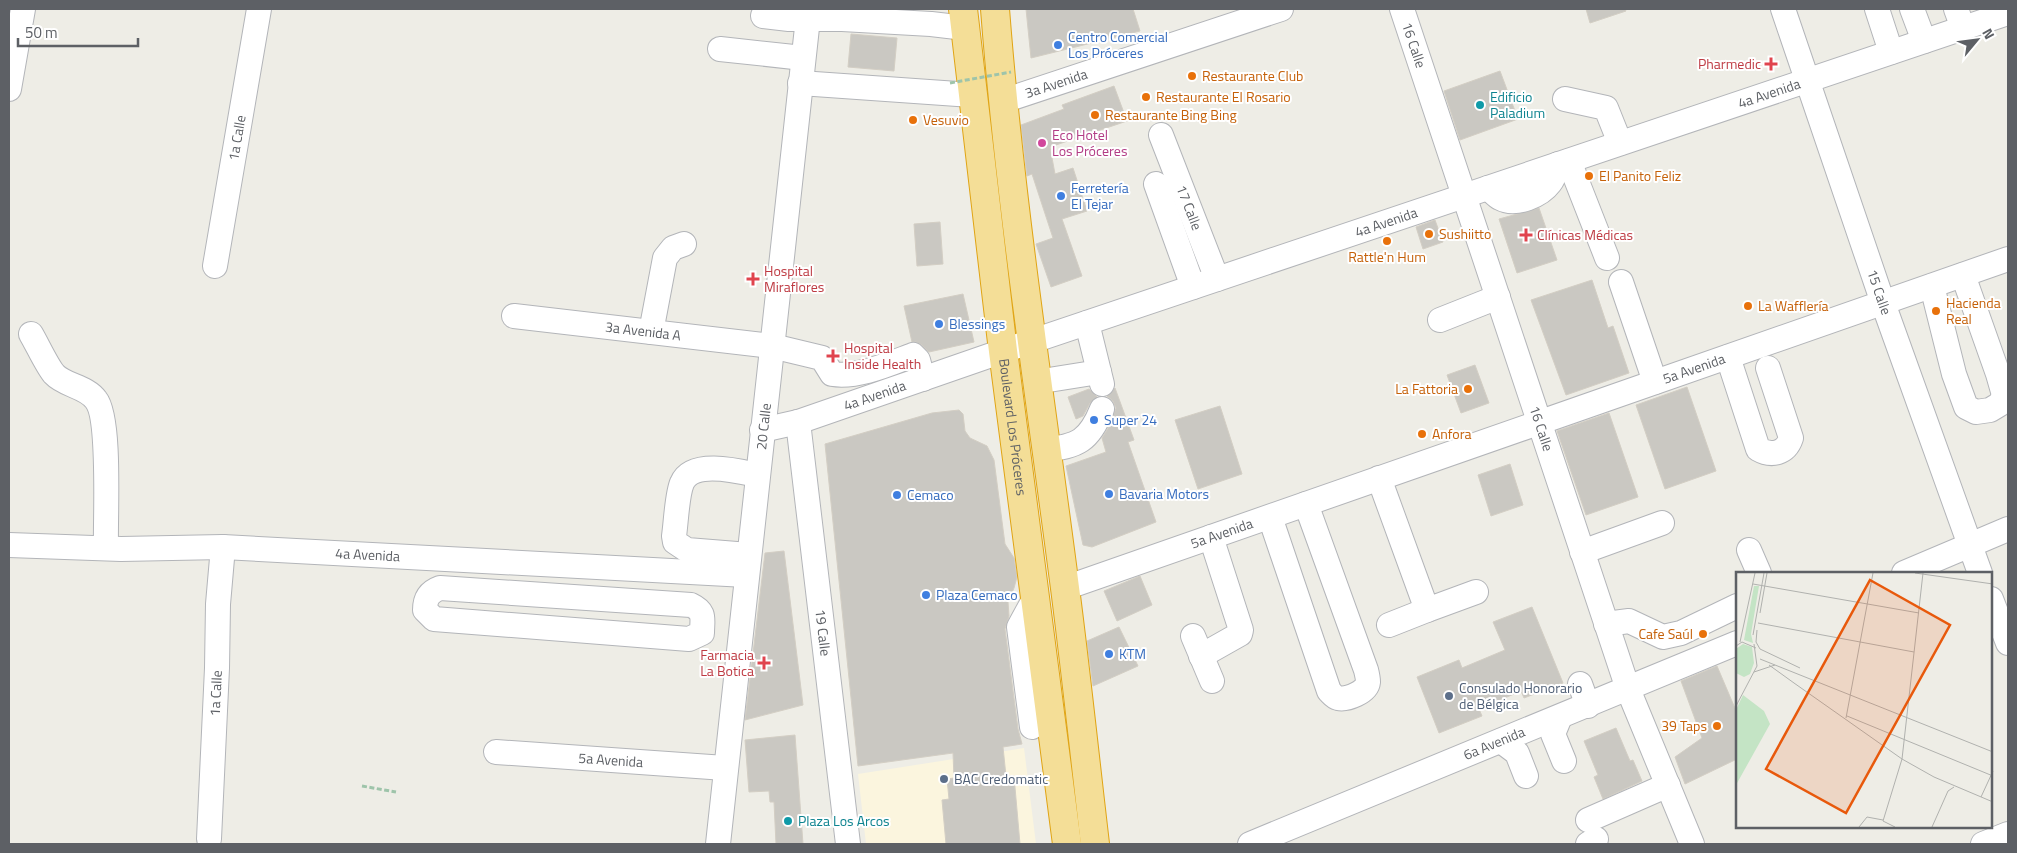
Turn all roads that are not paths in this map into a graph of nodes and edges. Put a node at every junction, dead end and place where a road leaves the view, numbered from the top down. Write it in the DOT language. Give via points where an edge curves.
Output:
graph roads {
  1 [pos="23,9"];
  2 [pos="259,9"];
  3 [pos="995,9"];
  4 [pos="1402,9"];
  5 [pos="1783,9"];
  6 [pos="1877,9"];
  7 [pos="1912,9"];
  8 [pos="1275,10"];
  9 [pos="2008,12"];
  10 [pos="808,13"];
  11 [pos="842,14"];
  12 [pos="763,16"];
  13 [pos="931,16"];
  14 [pos="964,18"];
  15 [pos="1960,18"];
  16 [pos="1924,41"];
  17 [pos="720,49"];
  18 [pos="1891,52"];
  19 [pos="803,58"];
  20 [pos="1807,80"];
  21 [pos="800,83"];
  22 [pos="9,89"];
  23 [pos="961,89"];
  24 [pos="1565,98"];
  25 [pos="1003,101"];
  26 [pos="1161,135"];
  27 [pos="1620,143"];
  28 [pos="1564,162"];
  29 [pos="1156,184"];
  30 [pos="1464,196"];
  31 [pos="684,244"];
  32 [pos="1607,258"];
  33 [pos="2008,259"];
  34 [pos="214,266"];
  35 [pos="1962,275"];
  36 [pos="1217,279"];
  37 [pos="1621,282"];
  38 [pos="1932,286"];
  39 [pos="1193,287"];
  40 [pos="1498,298"];
  41 [pos="1883,303"];
  42 [pos="1975,313"];
  43 [pos="514,316"];
  44 [pos="1440,320"];
  45 [pos="1087,323"];
  46 [pos="1942,326"];
  47 [pos="651,332"];
  48 [pos="31,334"];
  49 [pos="1031,342"];
  50 [pos="772,346"];
  51 [pos="1002,351"];
  52 [pos="1728,357"];
  53 [pos="1768,368"];
  54 [pos="923,379"];
  55 [pos="1036,382"];
  56 [pos="1655,382"];
  57 [pos="1102,409"];
  58 [pos="798,422"];
  59 [pos="1540,423"];
  60 [pos="762,430"];
  61 [pos="1045,450"];
  62 [pos="757,475"];
  63 [pos="1379,478"];
  64 [pos="1306,504"];
  65 [pos="1270,517"];
  66 [pos="1662,523"];
  67 [pos="2008,530"];
  68 [pos="1211,537"];
  69 [pos="9,545"];
  70 [pos="1969,546"];
  71 [pos="223,547"];
  72 [pos="106,548"];
  73 [pos="1749,550"];
  74 [pos="1582,552"];
  75 [pos="740,568"];
  76 [pos="1759,572"];
  77 [pos="1906,572"];
  78 [pos="1980,572"];
  79 [pos="1065,588"];
  80 [pos="1476,592"];
  81 [pos="1036,596"];
  82 [pos="1992,602"];
  83 [pos="1736,606"];
  84 [pos="1428,610"];
  85 [pos="702,624"];
  86 [pos="1606,624"];
  87 [pos="1389,625"];
  88 [pos="740,628"];
  89 [pos="2008,643"];
  90 [pos="1735,650"];
  91 [pos="1212,681"];
  92 [pos="1628,689"];
  93 [pos="1560,717"];
  94 [pos="1032,727"];
  95 [pos="1501,741"];
  96 [pos="496,752"];
  97 [pos="1564,762"];
  98 [pos="726,768"];
  99 [pos="1526,776"];
  100 [pos="1668,785"];
  101 [pos="2008,834"];
  102 [pos="1590,835"];
  103 [pos="209,839"];
  104 [pos="718,844"];
  105 [pos="848,844"];
  106 [pos="1067,844"];
  107 [pos="1095,844"];
  108 [pos="1250,844"];
  109 [pos="1692,844"];
  110 [pos="1983,844"];
  1 -- 22 [label="street"];
  2 -- 34 [label="street, 1a Calle"];
  3 -- 25 [label="highway, Boulevard Los Próceres"];
  4 -- 30 [label="street, 16 Calle"];
  5 -- 20 [label="street, 15 Calle"];
  6 -- 18 [label="street"];
  7 -- 16 [label="street"];
  8 -- 25 [label="street, 3a Avenida"];
  9 -- 15 [label="street, 4a Avenida"];
  10 -- 11 [label="street"];
  10 -- 12 [label="street" via="789,19"];
  10 -- 19 [label="street, 20 Calle"];
  11 -- 13 [label="street"];
  13 -- 14 [label="street"];
  14 -- 23 [label="highway, Boulevard Los Próceres"];
  15 -- 16 [label="street, 4a Avenida"];
  16 -- 18 [label="street, 4a Avenida"];
  17 -- 19 [label="street"];
  18 -- 20 [label="street, 4a Avenida"];
  19 -- 21 [label="street, 20 Calle"];
  20 -- 27 [label="street, 4a Avenida"];
  20 -- 41 [label="street, 15 Calle"];
  21 -- 23 [label="street"];
  21 -- 50 [label="street, 20 Calle"];
  23 -- 51 [label="highway, Boulevard Los Próceres"];
  24 -- 27 [label="street" via="1606,108"];
  25 -- 49 [label="highway, Boulevard Los Próceres"];
  26 -- 36 [label="street, 17 Calle"];
  27 -- 28 [label="street, 4a Avenida"];
  28 -- 30 [label="street, 4a Avenida"];
  28 -- 32 [label="street"];
  29 -- 39 [label="street"];
  30 -- 36 [label="street, 4a Avenida"];
  30 -- 40 [label="street, 16 Calle"];
  31 -- 47 [label="street" via="673,248 665,258"];
  33 -- 35 [label="street, 5a Avenida"];
  35 -- 38 [label="street, 5a Avenida"];
  35 -- 42 [label="street"];
  36 -- 39 [label="street, 4a Avenida"];
  37 -- 56 [label="street"];
  38 -- 41 [label="street, 5a Avenida"];
  38 -- 46 [label="street"];
  39 -- 45 [label="street, 4a Avenida"];
  40 -- 44 [label="street"];
  40 -- 59 [label="street, 16 Calle"];
  41 -- 52 [label="street, 5a Avenida"];
  41 -- 70 [label="street, 15 Calle"];
  42 -- 46 [label="street"];
  42 -- 46 [label="street" via="2004,395 2000,404 1990,410 1976,412 1966,407"];
  43 -- 47 [label="street, 3a Avenida A"];
  45 -- 49 [label="street, 4a Avenida"];
  45 -- 55 [label="street" via="1100,378"];
  47 -- 50 [label="street, 3a Avenida A"];
  48 -- 72 [label="street" via="54,374 97,400 102,414 106,440"];
  49 -- 51 [label="street, 4a Avenida"];
  49 -- 55 [label="highway, Boulevard Los Próceres"];
  50 -- 54 [label="street, 3a Avenida A" via="822,358 832,374 840,375 913,355 918,360"];
  50 -- 60 [label="street, 20 Calle"];
  51 -- 54 [label="street, 4a Avenida"];
  51 -- 81 [label="highway, Boulevard Los Próceres"];
  52 -- 53 [label="street" via="1758,449 1766,454 1778,453 1788,447 1791,438"];
  52 -- 56 [label="street, 5a Avenida"];
  54 -- 58 [label="street, 4a Avenida"];
  55 -- 61 [label="highway, Boulevard Los Próceres"];
  56 -- 59 [label="street, 5a Avenida"];
  57 -- 61 [label="street" via="1095,427 1079,442"];
  58 -- 60 [label="street, 4a Avenida"];
  58 -- 105 [label="street, 19 Calle"];
  59 -- 63 [label="street, 5a Avenida"];
  59 -- 74 [label="street, 16 Calle"];
  60 -- 62 [label="street, 20 Calle"];
  61 -- 79 [label="highway, Boulevard Los Próceres"];
  62 -- 75 [label="street, 20 Calle"];
  62 -- 75 [label="street" via="710,468 691,473 682,482 675,542 687,550"];
  63 -- 64 [label="street, 5a Avenida"];
  63 -- 84 [label="street"];
  64 -- 65 [label="street, 5a Avenida"];
  64 -- 65 [label="street" via="1366,670 1368,683 1364,690 1353,695 1336,697 1329,691"];
  65 -- 68 [label="street, 5a Avenida"];
  66 -- 74 [label="street"];
  67 -- 70 [label="street"];
  68 -- 79 [label="street, 5a Avenida"];
  68 -- 91 [label="street" via="1241,630 1240,634 1197,646"];
  69 -- 72 [label="street, 4a Avenida"];
  70 -- 77 [label="street"];
  70 -- 78 [label="street, 15 Calle"];
  71 -- 72 [label="street, 4a Avenida"];
  71 -- 75 [label="street, 4a Avenida"];
  71 -- 103 [label="street, 1a Calle"];
  73 -- 76 [label="street"];
  74 -- 86 [label="street, 16 Calle" via="1588,602"];
  75 -- 88 [label="street, 20 Calle"];
  79 -- 107 [label="highway, Boulevard Los Próceres"];
  80 -- 84 [label="street"];
  81 -- 94 [label="street" via="1020,627"];
  81 -- 106 [label="highway, Boulevard Los Próceres"];
  82 -- 89 [label="street"];
  83 -- 86 [label="street" via="1663,637 1629,621"];
  84 -- 87 [label="street"];
  85 -- 85 [label="street" via="702,634 690,639 434,620 425,610 425,603 427,596 440,588 691,605 699,609"];
  85 -- 88 [label="street"];
  86 -- 92 [label="street, 16 Calle"];
  88 -- 98 [label="street, 20 Calle"];
  90 -- 92 [label="street, 6a Avenida"];
  92 -- 93 [label="street, 6a Avenida" via="1584,695"];
  92 -- 100 [label="street, 16 Calle"];
  93 -- 95 [label="street, 6a Avenida"];
  93 -- 97 [label="street" via="1553,734"];
  95 -- 99 [label="street" via="1517,753"];
  95 -- 108 [label="street, 6a Avenida"];
  96 -- 98 [label="street, 5a Avenida"];
  98 -- 104 [label="street, 20 Calle"];
  100 -- 102 [label="street"];
  100 -- 109 [label="street, 16 Calle"];
  101 -- 110 [label="street"];
}
